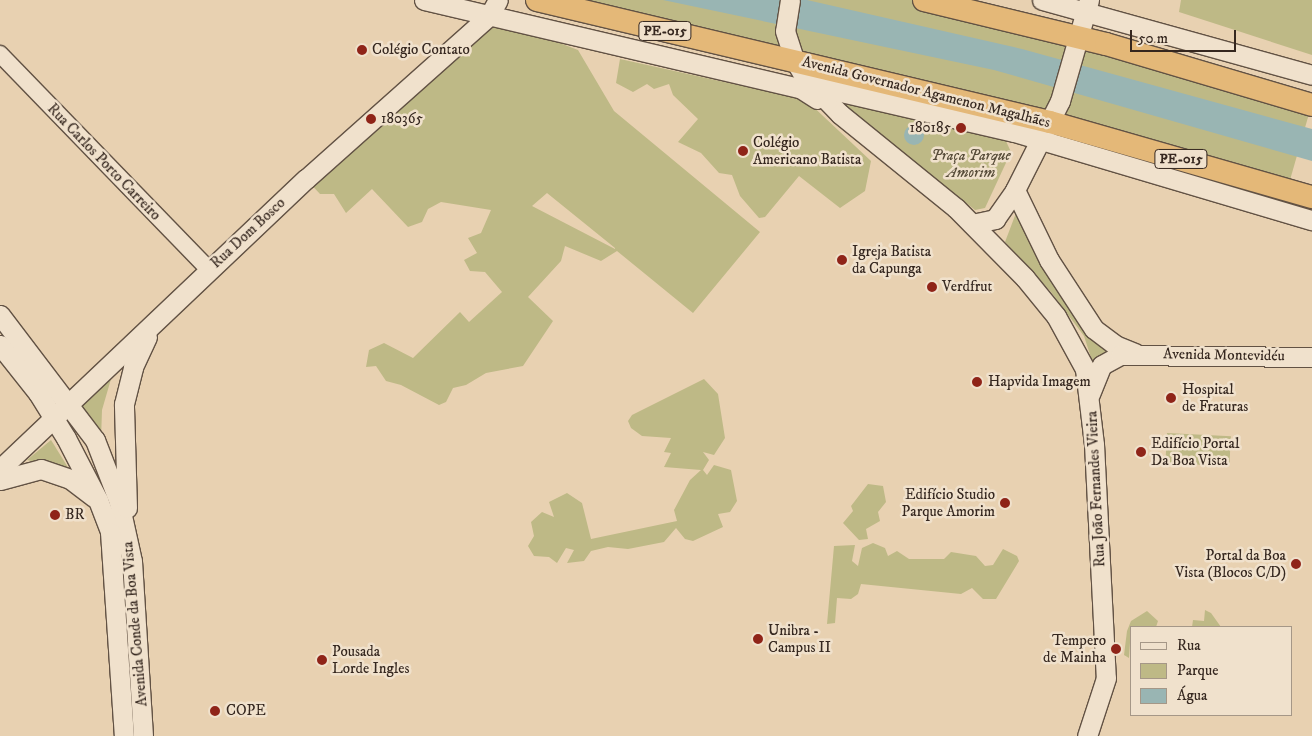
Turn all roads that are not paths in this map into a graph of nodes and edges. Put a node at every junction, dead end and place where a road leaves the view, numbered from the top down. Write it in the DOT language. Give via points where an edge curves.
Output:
graph roads {
  1 [pos="424,0"];
  2 [pos="537,0"];
  3 [pos="790,0"];
  4 [pos="924,0"];
  5 [pos="1042,0"];
  6 [pos="1088,5"];
  7 [pos="493,8"];
  8 [pos="1079,41"];
  9 [pos="0,54"];
  10 [pos="794,59"];
  11 [pos="1312,75"];
  12 [pos="815,86"];
  13 [pos="1312,105"];
  14 [pos="840,114"];
  15 [pos="1045,132"];
  16 [pos="1278,187"];
  17 [pos="1015,190"];
  18 [pos="1312,197"];
  19 [pos="1312,211"];
  20 [pos="1312,220"];
  21 [pos="972,224"];
  22 [pos="209,270"];
  23 [pos="0,315"];
  24 [pos="151,328"];
  25 [pos="0,345"];
  26 [pos="1135,353"];
  27 [pos="1312,357"];
  28 [pos="1090,394"];
  29 [pos="71,405"];
  30 [pos="54,420"];
  31 [pos="0,469"];
  32 [pos="0,480"];
  33 [pos="98,500"];
  34 [pos="127,534"];
  35 [pos="124,736"];
  36 [pos="143,736"];
  37 [pos="1087,736"];
  1 -- 7 [label="main road, Avenida Governador Agamenon Magalhães"];
  2 -- 10 [label="highway, Avenida Governador Agamenon Magalhães / PE-015"];
  3 -- 10 [label="main road, Rua João Fernandes Vieira" via="785,31"];
  4 -- 8 [label="highway"];
  5 -- 6 [label="main road"];
  6 -- 8 [label="main road"];
  6 -- 11 [label="main road"];
  7 -- 14 [label="main road, Avenida Governador Agamenon Magalhães" via="800,88"];
  7 -- 22 [label="main road, Rua Dom Bosco"];
  8 -- 13 [label="highway"];
  8 -- 15 [label="main road" via="1060,101"];
  9 -- 22 [label="street, Rua Carlos Porto Carreiro"];
  10 -- 12 [label="main road, Rua João Fernandes Vieira" via="805,78"];
  10 -- 15 [label="highway, Avenida Governador Agamenon Magalhães / PE-015"];
  12 -- 14 [label="main road, Rua João Fernandes Vieira"];
  12 -- 15 [label="main road, Avenida Governador Agamenon Magalhães"];
  14 -- 21 [label="main road, Rua João Fernandes Vieira"];
  15 -- 16 [label="highway, Avenida Governador Agamenon Magalhães / PE-015"];
  15 -- 17 [label="main road"];
  15 -- 20 [label="main road, Avenida Governador Agamenon Magalhães"];
  16 -- 18 [label="highway, Avenida Governador Agamenon Magalhães / PE-015"];
  16 -- 19 [label="highway"];
  17 -- 21 [label="main road" via="996,219"];
  17 -- 26 [label="main road, Avenida Montevidéu" via="1049,260 1094,329 1115,345"];
  21 -- 28 [label="main road, Rua João Fernandes Vieira" via="1056,316 1078,352"];
  22 -- 24 [label="main road, Rua Dom Bosco"];
  23 -- 29 [label="main road, Avenida Conde da Boa Vista"];
  24 -- 29 [label="main road, Rua Dom Bosco"];
  24 -- 34 [label="main road" via="133,367 124,404"];
  25 -- 30 [label="main road, Avenida Conde da Boa Vista"];
  26 -- 27 [label="main road, Avenida Montevidéu"];
  26 -- 28 [label="main road, Avenida Montevidéu" via="1120,355 1102,365"];
  28 -- 37 [label="main road, Rua João Fernandes Vieira" via="1106,678"];
  29 -- 30 [label="main road, Rua Dom Bosco"];
  29 -- 34 [label="main road, Avenida Conde da Boa Vista" via="95,440 106,465"];
  30 -- 31 [label="main road, Rua Dom Bosco"];
  30 -- 33 [label="main road, Avenida Conde da Boa Vista"];
  32 -- 33 [label="main road" via="41,469 70,479"];
  33 -- 35 [label="main road, Avenida Conde da Boa Vista" via="110,532 114,563"];
  34 -- 36 [label="main road, Avenida Conde da Boa Vista" via="137,614"];
}
